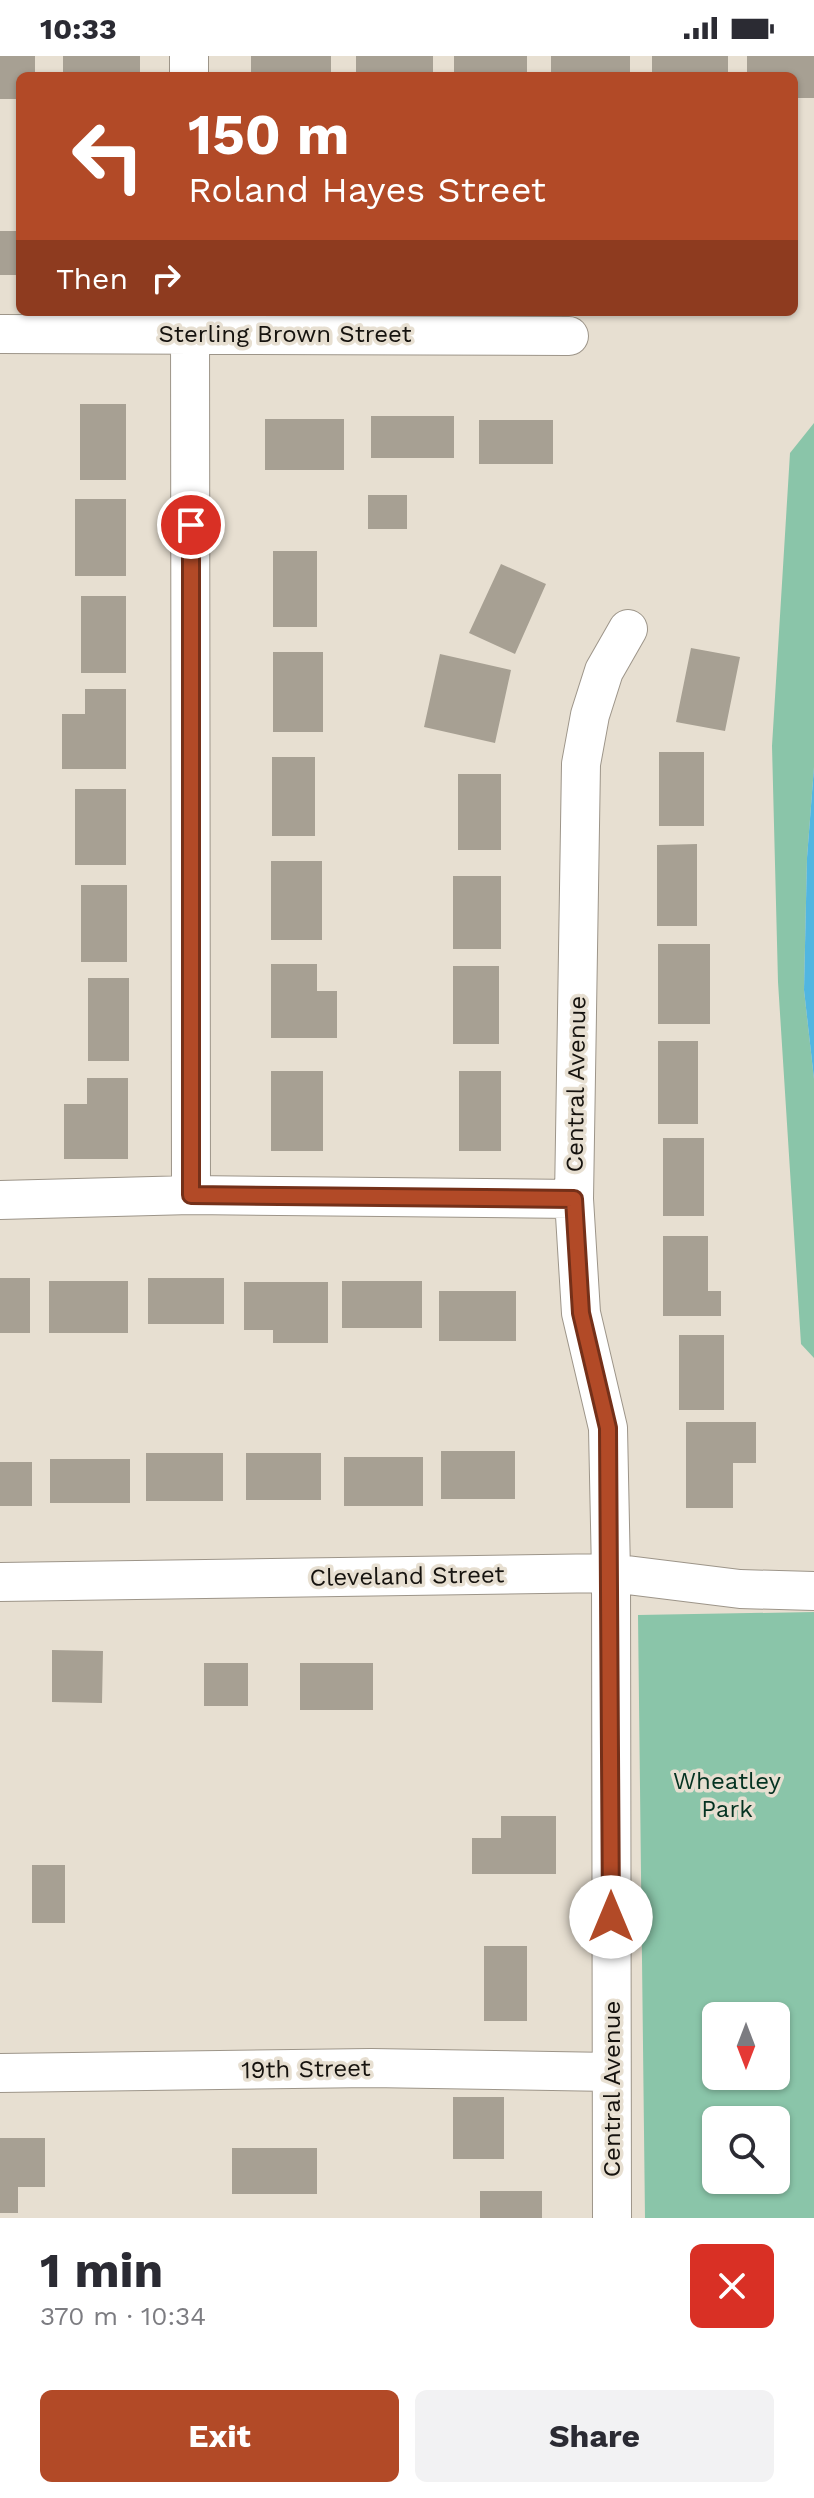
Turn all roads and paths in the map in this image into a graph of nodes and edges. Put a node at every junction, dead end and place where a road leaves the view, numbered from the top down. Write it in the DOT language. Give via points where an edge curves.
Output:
graph roads {
  1 [pos="190,323"];
  2 [pos="0,334"];
  3 [pos="569,336"];
  4 [pos="628,629"];
  5 [pos="191,1195"];
  6 [pos="574,1199"];
  7 [pos="0,1200"];
  8 [pos="611,1573"];
  9 [pos="0,1582"];
  10 [pos="814,1591"];
  11 [pos="611,2072"];
  12 [pos="0,2073"];
  13 [pos="612,2218"];
  1 -- 2 [label="street, Sterling Brown Street"];
  1 -- 3 [label="street, Sterling Brown Street"];
  1 -- 5 [label="street"];
  4 -- 6 [label="street, Central Avenue" via="604,671 581,764"];
  5 -- 6 [label="street"];
  5 -- 7 [label="street"];
  6 -- 8 [label="street, Central Avenue" via="581,1313 608,1428"];
  8 -- 9 [label="street, Cleveland Street"];
  8 -- 10 [label="street, Cleveland Street" via="740,1589"];
  8 -- 11 [label="street, Central Avenue"];
  11 -- 12 [label="street, 19th Street" via="371,2068"];
  11 -- 13 [label="street, Central Avenue"];
}
